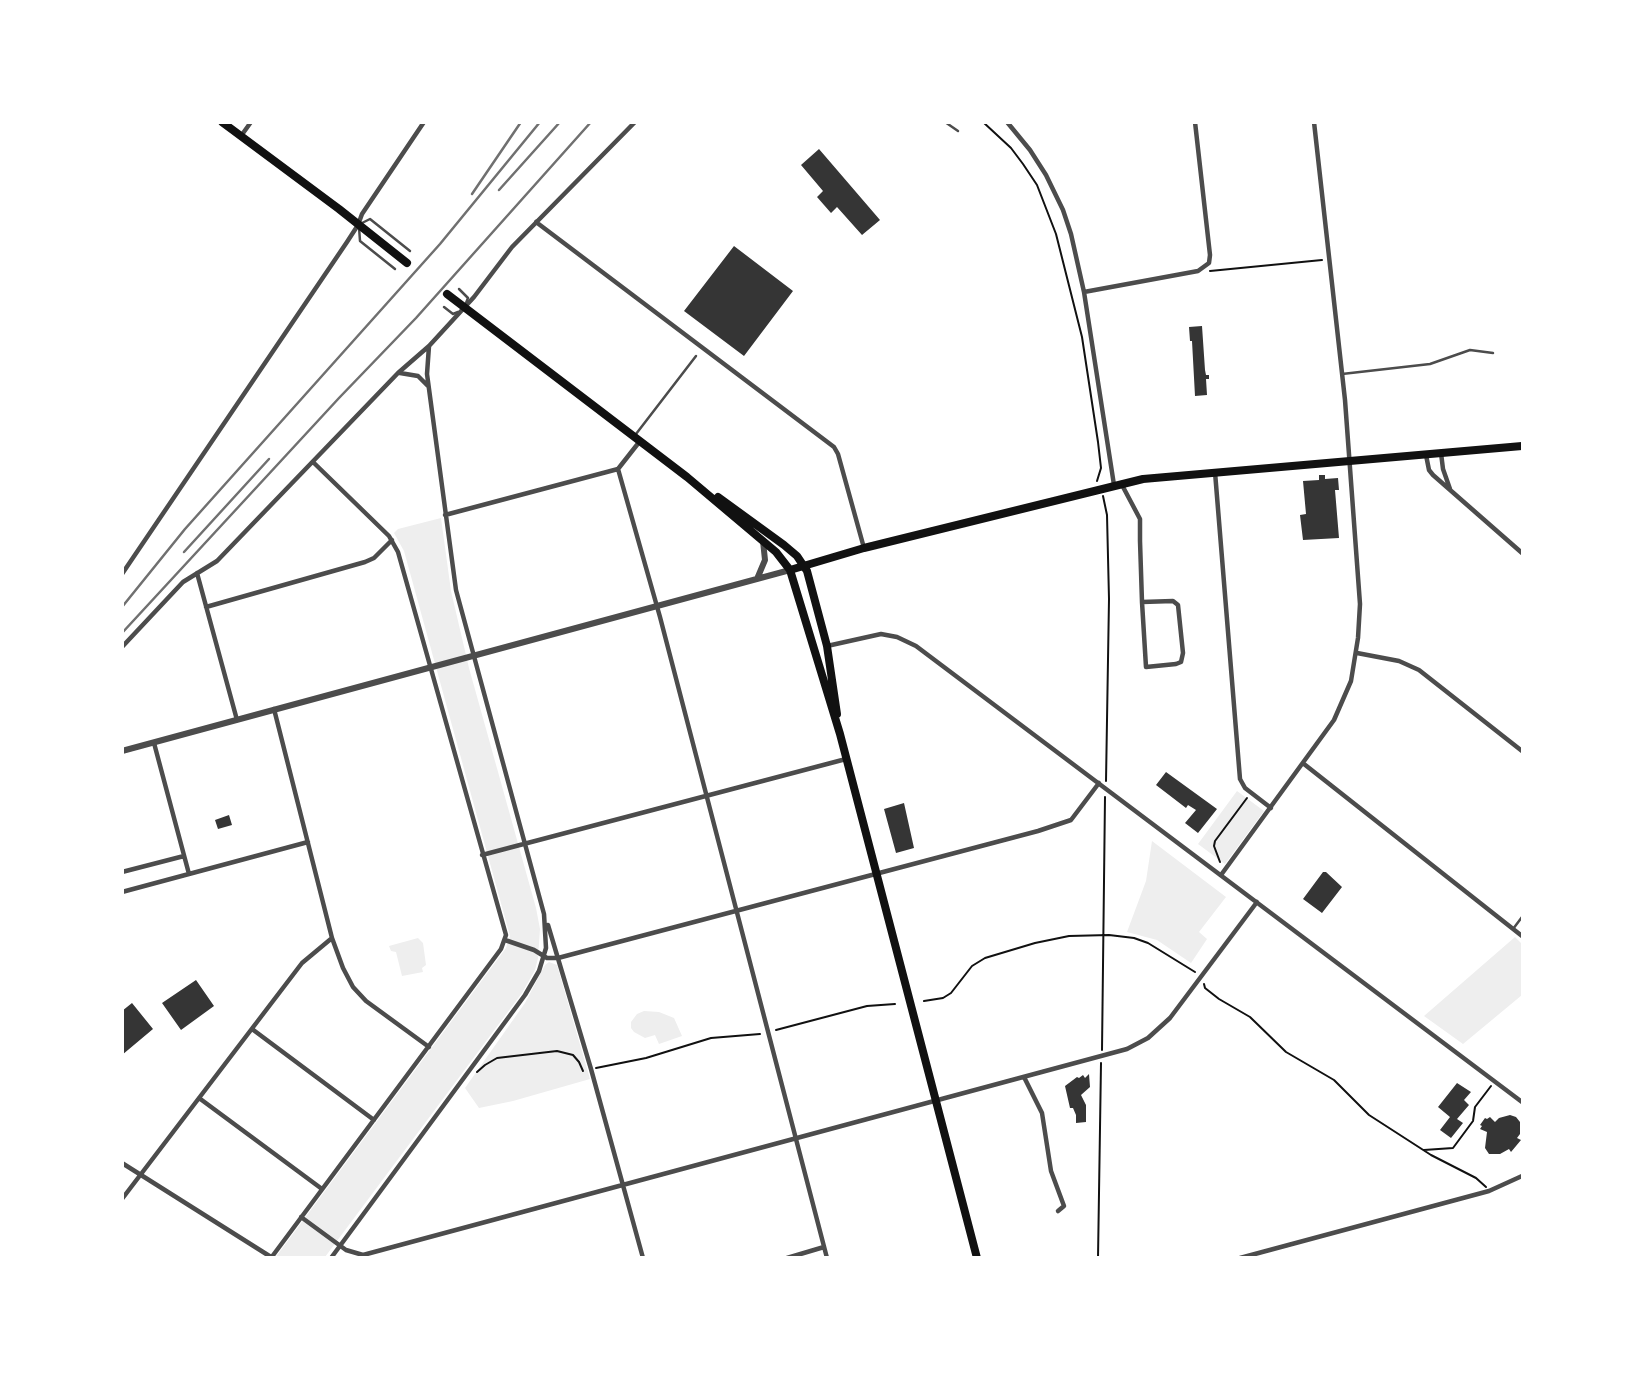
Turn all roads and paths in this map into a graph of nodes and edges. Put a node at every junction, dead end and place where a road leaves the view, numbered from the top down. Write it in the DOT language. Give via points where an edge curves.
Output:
graph roads {
  1 [pos="222,122"];
  2 [pos="250,122"];
  3 [pos="424,122"];
  4 [pos="635,122"];
  5 [pos="945,122"];
  6 [pos="983,122"];
  7 [pos="1007,122"];
  8 [pos="1195,122"];
  9 [pos="1314,122"];
  10 [pos="958,131"];
  11 [pos="241,136"];
  12 [pos="536,222"];
  13 [pos="358,225"];
  14 [pos="410,251"];
  15 [pos="1328,260"];
  16 [pos="407,263"];
  17 [pos="395,269"];
  18 [pos="1198,271"];
  19 [pos="459,289"];
  20 [pos="1084,292"];
  21 [pos="447,294"];
  22 [pos="444,307"];
  23 [pos="465,308"];
  24 [pos="429,346"];
  25 [pos="1493,353"];
  26 [pos="696,356"];
  27 [pos="398,373"];
  28 [pos="1342,374"];
  29 [pos="429,387"];
  30 [pos="637,439"];
  31 [pos="1522,446"];
  32 [pos="1441,453"];
  33 [pos="1426,454"];
  34 [pos="1348,460"];
  35 [pos="314,463"];
  36 [pos="618,469"];
  37 [pos="1214,471"];
  38 [pos="687,477"];
  39 [pos="1097,480"];
  40 [pos="1118,484"];
  41 [pos="1450,489"];
  42 [pos="1103,497"];
  43 [pos="445,515"];
  44 [pos="392,540"];
  45 [pos="763,541"];
  46 [pos="864,548"];
  47 [pos="1522,553"];
  48 [pos="804,566"];
  49 [pos="790,570"];
  50 [pos="197,573"];
  51 [pos="122,574"];
  52 [pos="756,579"];
  53 [pos="1142,602"];
  54 [pos="657,606"];
  55 [pos="206,607"];
  56 [pos="827,646"];
  57 [pos="122,648"];
  58 [pos="1357,653"];
  59 [pos="473,654"];
  60 [pos="429,666"];
  61 [pos="274,709"];
  62 [pos="237,720"];
  63 [pos="840,734"];
  64 [pos="153,742"];
  65 [pos="122,751"];
  66 [pos="1522,751"];
  67 [pos="846,759"];
  68 [pos="1304,764"];
  69 [pos="1098,783"];
  70 [pos="1105,788"];
  71 [pos="1251,793"];
  72 [pos="707,795"];
  73 [pos="1271,808"];
  74 [pos="308,842"];
  75 [pos="525,844"];
  76 [pos="482,855"];
  77 [pos="184,856"];
  78 [pos="1220,862"];
  79 [pos="122,872"];
  80 [pos="876,873"];
  81 [pos="189,874"];
  82 [pos="1221,875"];
  83 [pos="122,892"];
  84 [pos="1257,902"];
  85 [pos="736,910"];
  86 [pos="1522,917"];
  87 [pos="545,921"];
  88 [pos="1513,929"];
  89 [pos="1103,935"];
  90 [pos="1522,936"];
  91 [pos="332,938"];
  92 [pos="505,940"];
  93 [pos="544,957"];
  94 [pos="558,958"];
  95 [pos="1202,977"];
  96 [pos="924,1001"];
  97 [pos="895,1004"];
  98 [pos="252,1029"];
  99 [pos="767,1032"];
  100 [pos="429,1047"];
  101 [pos="1101,1056"];
  102 [pos="591,1069"];
  103 [pos="477,1072"];
  104 [pos="1024,1077"];
  105 [pos="1495,1081"];
  106 [pos="199,1098"];
  107 [pos="936,1101"];
  108 [pos="1522,1102"];
  109 [pos="374,1120"];
  110 [pos="795,1139"];
  111 [pos="1423,1150"];
  112 [pos="122,1163"];
  113 [pos="141,1175"];
  114 [pos="1522,1176"];
  115 [pos="623,1185"];
  116 [pos="323,1189"];
  117 [pos="1488,1192"];
  118 [pos="122,1199"];
  119 [pos="1058,1211"];
  120 [pos="302,1217"];
  121 [pos="340,1246"];
  122 [pos="824,1247"];
  123 [pos="357,1256"];
  124 [pos="271,1257"];
  125 [pos="331,1258"];
  126 [pos="643,1258"];
  127 [pos="787,1258"];
  128 [pos="827,1258"];
  129 [pos="977,1258"];
  130 [pos="1098,1258"];
  131 [pos="1240,1258"];
  1 -- 11 [label="main road"];
  2 -- 11 [label="street"];
  3 -- 13 [label="street"];
  4 -- 12 [label="street"];
  5 -- 10 [label="lane"];
  6 -- 39 [label="path" via="1011,148 1037,185 1056,234 1083,344 1101,464"];
  7 -- 20 [label="street" via="1058,198"];
  8 -- 18 [label="street" via="1210,255 1206,267"];
  9 -- 15 [label="street"];
  11 -- 13 [label="main road"];
  12 -- 23 [label="street"];
  12 -- 46 [label="street" via="831,444 838,454"];
  13 -- 14 [label="lane" via="370,219"];
  13 -- 16 [label="main road"];
  13 -- 17 [label="lane" via="360,241"];
  13 -- 51 [label="street"];
  15 -- 18 [label="path"];
  15 -- 28 [label="street"];
  18 -- 20 [label="street"];
  19 -- 23 [label="lane" via="468,298"];
  20 -- 40 [label="street"];
  21 -- 23 [label="main road"];
  22 -- 23 [label="lane" via="453,314"];
  23 -- 24 [label="street"];
  23 -- 30 [label="main road"];
  24 -- 27 [label="street"];
  24 -- 29 [label="street"];
  25 -- 28 [label="lane" via="1470,350 1430,364"];
  26 -- 30 [label="lane"];
  27 -- 29 [label="street" via="418,376"];
  27 -- 35 [label="street"];
  28 -- 34 [label="street"];
  29 -- 43 [label="street"];
  30 -- 36 [label="street"];
  30 -- 38 [label="main road"];
  31 -- 32 [label="main road"];
  32 -- 33 [label="main road"];
  32 -- 41 [label="street"];
  33 -- 34 [label="main road"];
  33 -- 41 [label="street" via="1429,470"];
  34 -- 37 [label="main road"];
  34 -- 58 [label="street" via="1360,619"];
  35 -- 44 [label="street"];
  35 -- 50 [label="street" via="217,561"];
  36 -- 43 [label="street"];
  36 -- 54 [label="street"];
  37 -- 40 [label="main road"];
  37 -- 71 [label="street" via="1240,779"];
  38 -- 45 [label="main road"];
  38 -- 48 [label="main road" via="784,545"];
  40 -- 46 [label="main road"];
  40 -- 53 [label="street" via="1140,519"];
  41 -- 47 [label="street"];
  42 -- 70 [label="path" via="1109,599"];
  43 -- 59 [label="street" via="458,602"];
  44 -- 55 [label="street" via="366,562"];
  44 -- 60 [label="street"];
  45 -- 49 [label="main road"];
  45 -- 52 [label="street" via="765,560"];
  46 -- 48 [label="main road"];
  48 -- 49 [label="main road"];
  48 -- 56 [label="main road"];
  49 -- 52 [label="street"];
  49 -- 63 [label="main road"];
  50 -- 55 [label="street"];
  50 -- 57 [label="street" via="183,582"];
  52 -- 54 [label="street"];
  53 -- 53 [label="street" via="1146,667 1181,662 1178,606 1173,601"];
  54 -- 59 [label="street"];
  54 -- 72 [label="street"];
  55 -- 62 [label="street"];
  56 -- 63 [label="main road"];
  56 -- 69 [label="street" via="886,634 906,640"];
  58 -- 66 [label="street" via="1419,670"];
  58 -- 68 [label="street" via="1340,707"];
  59 -- 60 [label="street"];
  59 -- 75 [label="street"];
  60 -- 61 [label="street"];
  60 -- 76 [label="street"];
  61 -- 62 [label="street"];
  61 -- 74 [label="street"];
  62 -- 64 [label="street"];
  63 -- 67 [label="main road"];
  64 -- 65 [label="street"];
  64 -- 77 [label="street"];
  67 -- 72 [label="street"];
  67 -- 80 [label="main road"];
  68 -- 73 [label="street"];
  68 -- 88 [label="street"];
  69 -- 70 [label="street"];
  69 -- 80 [label="street" via="1075,816 1062,824"];
  70 -- 82 [label="street"];
  70 -- 89 [label="path"];
  71 -- 73 [label="street"];
  71 -- 78 [label="path" via="1214,842"];
  72 -- 75 [label="street"];
  72 -- 85 [label="street"];
  73 -- 82 [label="street"];
  74 -- 81 [label="street"];
  74 -- 91 [label="street"];
  75 -- 76 [label="street"];
  75 -- 87 [label="street"];
  76 -- 92 [label="street"];
  77 -- 79 [label="street"];
  77 -- 81 [label="street"];
  80 -- 85 [label="street"];
  80 -- 107 [label="main road"];
  81 -- 83 [label="street"];
  82 -- 84 [label="street"];
  84 -- 95 [label="street"];
  84 -- 105 [label="street"];
  85 -- 94 [label="street"];
  85 -- 99 [label="street"];
  86 -- 88 [label="lane"];
  87 -- 93 [label="street"];
  87 -- 94 [label="street"];
  88 -- 90 [label="street"];
  89 -- 95 [label="path" via="1149,943"];
  89 -- 96 [label="path" via="1056,938 985,958 972,966 951,993"];
  89 -- 101 [label="path"];
  91 -- 98 [label="street" via="302,963"];
  91 -- 100 [label="street" via="342,968 361,997"];
  92 -- 93 [label="street"];
  92 -- 100 [label="street"];
  93 -- 94 [label="street"];
  93 -- 121 [label="street" via="525,995"];
  94 -- 102 [label="street"];
  95 -- 101 [label="street" via="1157,1031 1127,1049"];
  95 -- 111 [label="path" via="1205,988 1247,1014 1286,1052 1334,1080 1369,1115"];
  97 -- 99 [label="path" via="867,1006"];
  98 -- 106 [label="street"];
  98 -- 109 [label="street"];
  99 -- 102 [label="path" via="711,1038"];
  99 -- 110 [label="street"];
  100 -- 109 [label="street"];
  101 -- 104 [label="street"];
  101 -- 130 [label="path"];
  102 -- 103 [label="path" via="582,1071 573,1055 557,1051 498,1058"];
  102 -- 115 [label="street"];
  104 -- 107 [label="street"];
  104 -- 119 [label="street" via="1042,1113 1051,1171 1064,1206"];
  105 -- 108 [label="street"];
  105 -- 111 [label="path" via="1453,1148"];
  106 -- 113 [label="street"];
  106 -- 116 [label="street"];
  107 -- 110 [label="street"];
  107 -- 129 [label="main road"];
  109 -- 116 [label="street"];
  110 -- 115 [label="street"];
  110 -- 122 [label="street"];
  111 -- 117 [label="path" via="1485,1184"];
  112 -- 113 [label="street"];
  113 -- 118 [label="street"];
  113 -- 124 [label="street"];
  114 -- 117 [label="street"];
  115 -- 123 [label="street"];
  115 -- 126 [label="street"];
  116 -- 120 [label="street"];
  117 -- 131 [label="street"];
  120 -- 121 [label="street"];
  120 -- 124 [label="street"];
  121 -- 123 [label="street"];
  121 -- 125 [label="street"];
  122 -- 127 [label="street"];
  122 -- 128 [label="street"];
}
